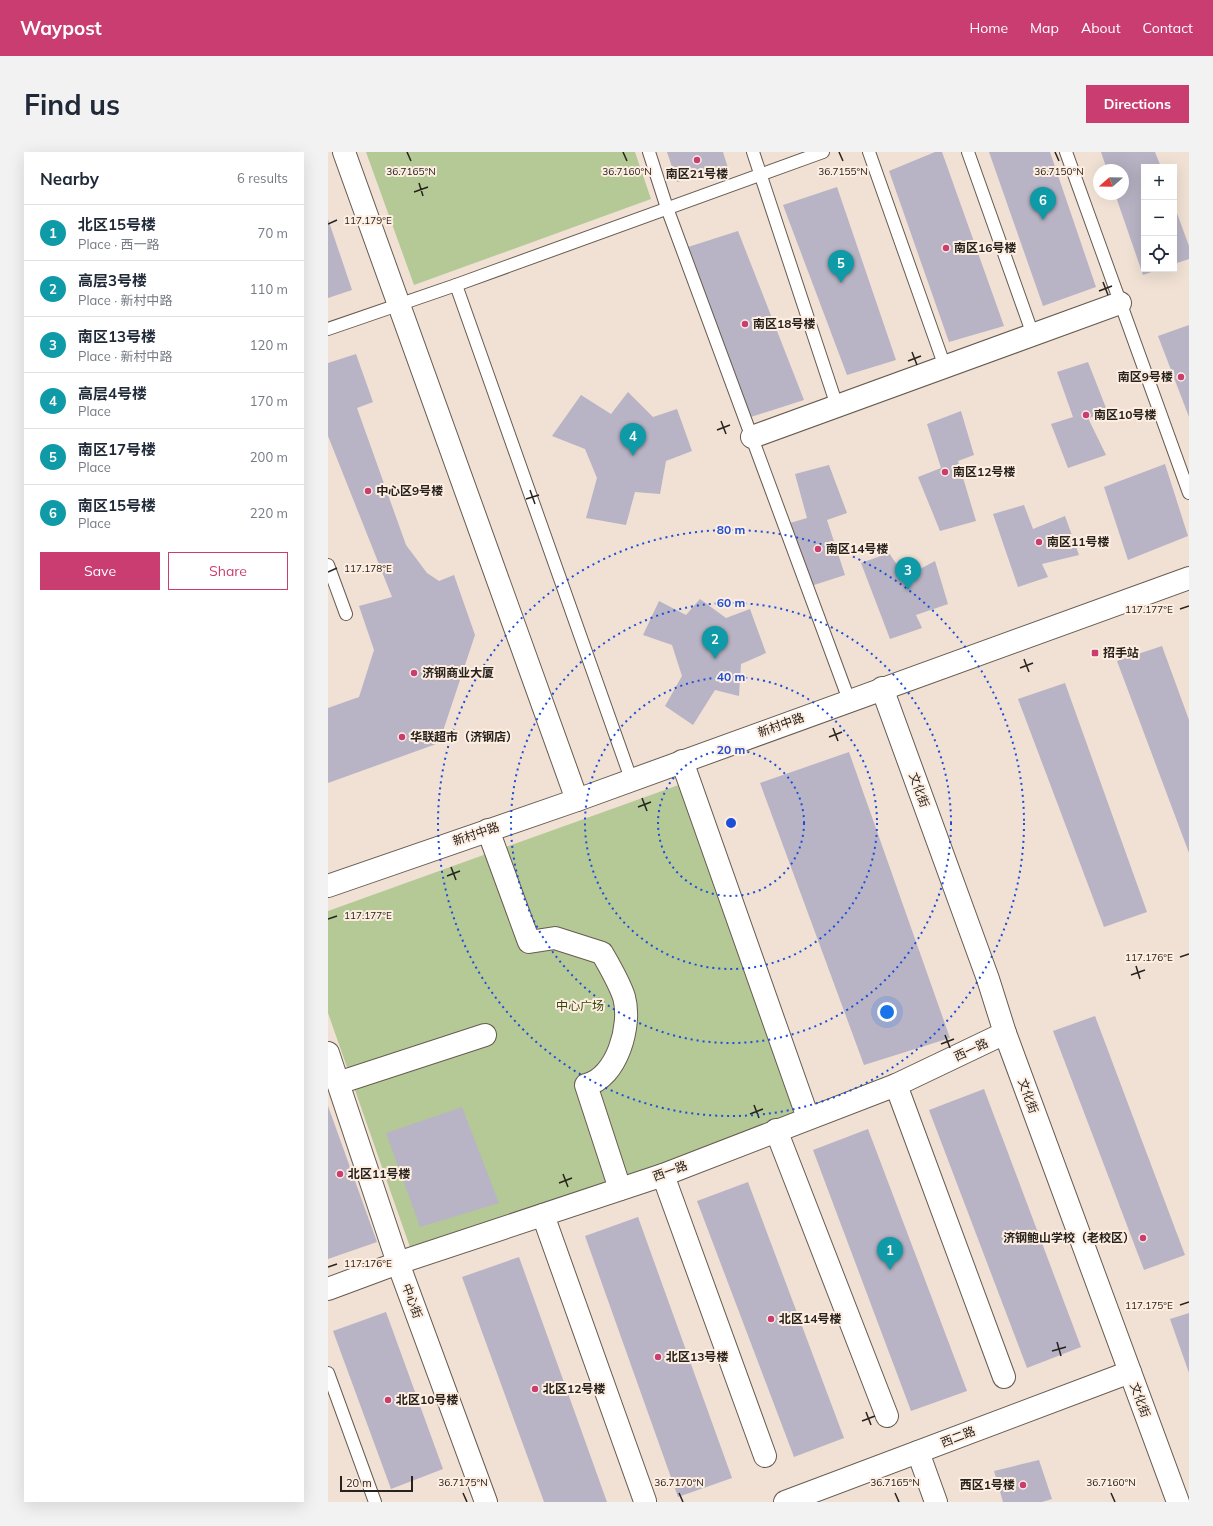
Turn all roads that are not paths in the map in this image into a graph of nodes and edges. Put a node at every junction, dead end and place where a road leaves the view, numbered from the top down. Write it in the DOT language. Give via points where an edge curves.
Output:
graph roads {
  1 [pos="344,152"];
  2 [pos="649,152"];
  3 [pos="753,152"];
  4 [pos="823,152"];
  5 [pos="869,152"];
  6 [pos="968,152"];
  7 [pos="1066,152"];
  8 [pos="760,175"];
  9 [pos="667,208"];
  10 [pos="456,285"];
  11 [pos="400,303"];
  12 [pos="1120,303"];
  13 [pos="328,329"];
  14 [pos="1033,335"];
  15 [pos="945,367"];
  16 [pos="837,406"];
  17 [pos="752,438"];
  18 [pos="1189,493"];
  19 [pos="328,564"];
  20 [pos="1189,578"];
  21 [pos="346,614"];
  22 [pos="882,688"];
  23 [pos="849,700"];
  24 [pos="682,760"];
  25 [pos="632,779"];
  26 [pos="577,800"];
  27 [pos="488,830"];
  28 [pos="328,886"];
  29 [pos="1005,1033"];
  30 [pos="485,1034"];
  31 [pos="328,1053"];
  32 [pos="338,1083"];
  33 [pos="896,1085"];
  34 [pos="808,1118"];
  35 [pos="776,1130"];
  36 [pos="663,1175"];
  37 [pos="620,1189"];
  38 [pos="543,1215"];
  39 [pos="398,1263"];
  40 [pos="328,1289"];
  41 [pos="1130,1372"];
  42 [pos="328,1373"];
  43 [pos="1004,1377"];
  44 [pos="887,1416"];
  45 [pos="918,1452"];
  46 [pos="765,1456"];
  47 [pos="645,1501"];
  48 [pos="793,1501"];
  49 [pos="375,1502"];
  50 [pos="486,1502"];
  51 [pos="936,1502"];
  52 [pos="1178,1502"];
  1 -- 11 [label="street"];
  2 -- 9 [label="lane"];
  3 -- 8 [label="lane"];
  4 -- 8 [label="lane"];
  5 -- 15 [label="lane"];
  6 -- 14 [label="lane"];
  7 -- 12 [label="lane"];
  8 -- 9 [label="lane"];
  8 -- 16 [label="lane"];
  9 -- 10 [label="lane"];
  9 -- 17 [label="lane"];
  10 -- 11 [label="lane"];
  10 -- 25 [label="lane"];
  11 -- 13 [label="lane"];
  11 -- 26 [label="street"];
  12 -- 14 [label="street"];
  12 -- 18 [label="lane"];
  14 -- 15 [label="street"];
  15 -- 16 [label="street"];
  16 -- 17 [label="street"];
  17 -- 23 [label="lane"];
  19 -- 21 [label="lane"];
  20 -- 22 [label="street, 新村中路"];
  22 -- 23 [label="street, 新村中路"];
  22 -- 29 [label="street, 文化街" via="988,979"];
  23 -- 24 [label="street, 新村中路"];
  24 -- 25 [label="street, 新村中路"];
  24 -- 34 [label="street"];
  25 -- 26 [label="street, 新村中路"];
  26 -- 27 [label="street, 新村中路"];
  27 -- 28 [label="street, 新村中路"];
  27 -- 37 [label="street" via="529,942 555,938 602,953 624,998 626,1027 619,1052 607,1072 595,1083 586,1085"];
  29 -- 33 [label="street, 西一路"];
  29 -- 41 [label="street, 文化街"];
  30 -- 32 [label="street"];
  31 -- 32 [label="street, 中心街"];
  32 -- 39 [label="street, 中心街"];
  33 -- 34 [label="street, 西一路"];
  33 -- 43 [label="street"];
  34 -- 35 [label="street, 西一路"];
  35 -- 36 [label="street, 西一路"];
  35 -- 44 [label="street"];
  36 -- 37 [label="street, 西一路"];
  36 -- 46 [label="street"];
  37 -- 38 [label="street, 西一路"];
  38 -- 39 [label="street, 西一路"];
  38 -- 47 [label="street"];
  39 -- 40 [label="street, 西一路"];
  39 -- 50 [label="street, 中心街"];
  41 -- 45 [label="street, 西二路"];
  41 -- 52 [label="street, 文化街"];
  42 -- 49 [label="lane"];
  45 -- 48 [label="street, 西二路"];
  45 -- 51 [label="street"];
}
